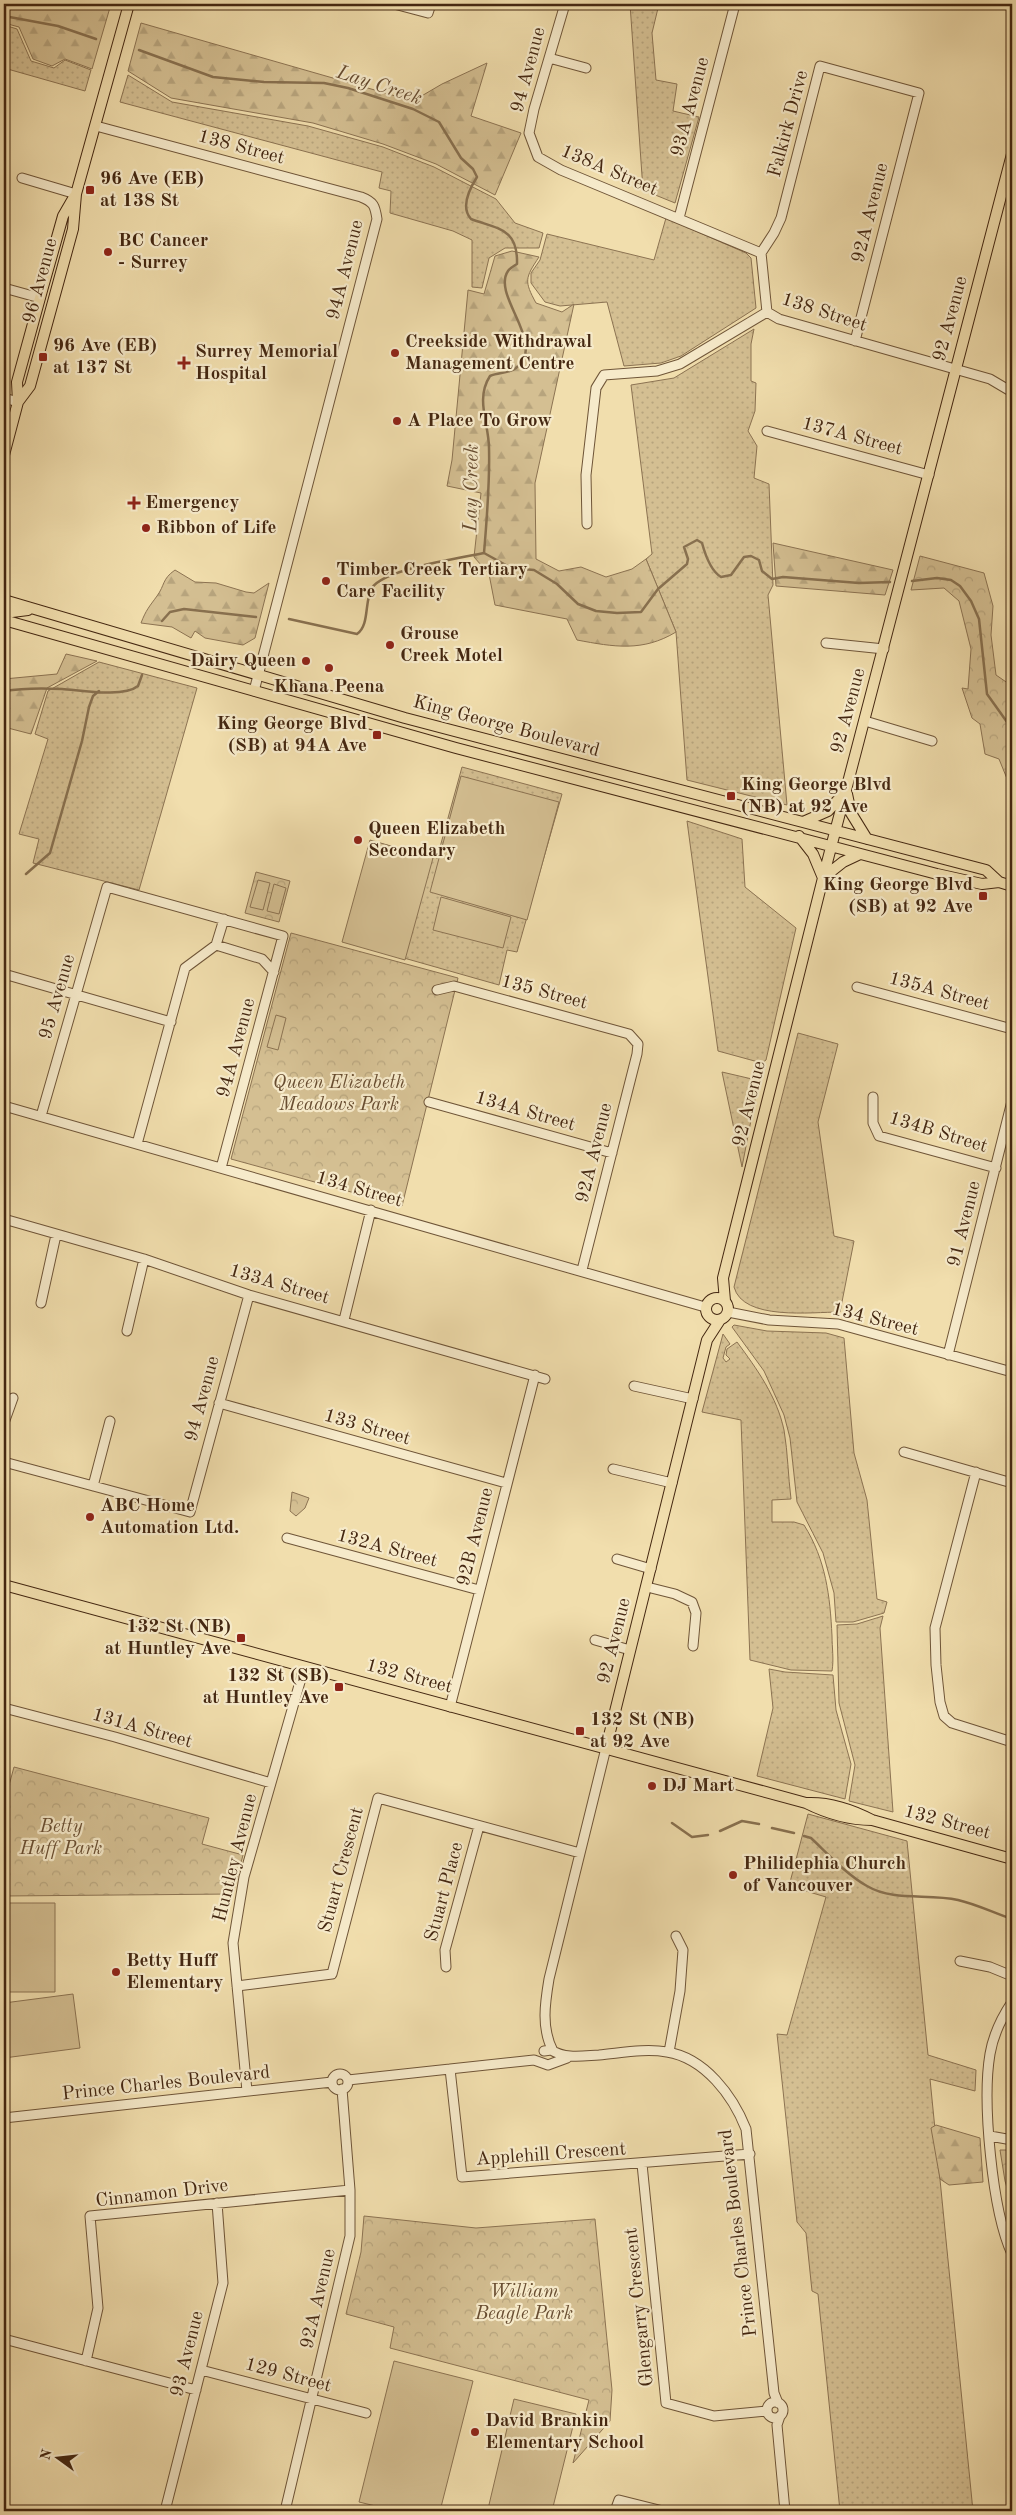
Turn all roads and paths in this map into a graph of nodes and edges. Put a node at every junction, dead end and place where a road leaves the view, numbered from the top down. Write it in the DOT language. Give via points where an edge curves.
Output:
graph roads {
  1 [pos="129,4"];
  2 [pos="394,4"];
  3 [pos="431,4"];
  4 [pos="565,4"];
  5 [pos="735,4"];
  6 [pos="549,58"];
  7 [pos="586,68"];
  8 [pos="918,93"];
  9 [pos="96,126"];
  10 [pos="532,146"];
  11 [pos="1012,155"];
  12 [pos="22,178"];
  13 [pos="76,194"];
  14 [pos="375,206"];
  15 [pos="63,216"];
  16 [pos="679,218"];
  17 [pos="761,253"];
  18 [pos="4,288"];
  19 [pos="40,298"];
  20 [pos="52,307"];
  21 [pos="767,312"];
  22 [pos="855,341"];
  23 [pos="956,370"];
  24 [pos="1012,392"];
  25 [pos="4,398"];
  26 [pos="18,402"];
  27 [pos="767,431"];
  28 [pos="4,455"];
  29 [pos="929,475"];
  30 [pos="588,524"];
  31 [pos="4,600"];
  32 [pos="34,609"];
  33 [pos="4,610"];
  34 [pos="4,620"];
  35 [pos="826,643"];
  36 [pos="884,649"];
  37 [pos="258,676"];
  38 [pos="254,691"];
  39 [pos="865,720"];
  40 [pos="932,741"];
  41 [pos="847,790"];
  42 [pos="803,822"];
  43 [pos="836,830"];
  44 [pos="799,836"];
  45 [pos="867,839"];
  46 [pos="832,845"];
  47 [pos="860,854"];
  48 [pos="823,878"];
  49 [pos="999,882"];
  50 [pos="1012,886"];
  51 [pos="224,919"];
  52 [pos="216,945"];
  53 [pos="274,972"];
  54 [pos="4,974"];
  55 [pos="857,987"];
  56 [pos="437,990"];
  57 [pos="76,994"];
  58 [pos="171,1022"];
  59 [pos="1012,1029"];
  60 [pos="638,1044"];
  61 [pos="873,1097"];
  62 [pos="1012,1101"];
  63 [pos="429,1102"];
  64 [pos="4,1106"];
  65 [pos="41,1116"];
  66 [pos="137,1144"];
  67 [pos="612,1153"];
  68 [pos="221,1168"];
  69 [pos="996,1168"];
  70 [pos="371,1210"];
  71 [pos="4,1219"];
  72 [pos="56,1235"];
  73 [pos="144,1259"];
  74 [pos="582,1270"];
  75 [pos="723,1278"];
  76 [pos="249,1295"];
  77 [pos="725,1301"];
  78 [pos="40,1303"];
  79 [pos="709,1307"];
  80 [pos="724,1316"];
  81 [pos="344,1320"];
  82 [pos="127,1331"];
  83 [pos="707,1340"];
  84 [pos="948,1355"];
  85 [pos="1012,1372"];
  86 [pos="535,1375"];
  87 [pos="545,1379"];
  88 [pos="634,1386"];
  89 [pos="13,1398"];
  90 [pos="693,1399"];
  91 [pos="219,1403"];
  92 [pos="110,1421"];
  93 [pos="4,1423"];
  94 [pos="904,1452"];
  95 [pos="4,1462"];
  96 [pos="613,1469"];
  97 [pos="976,1472"];
  98 [pos="506,1483"];
  99 [pos="672,1483"];
  100 [pos="1012,1483"];
  101 [pos="93,1486"];
  102 [pos="287,1538"];
  103 [pos="617,1559"];
  104 [pos="651,1569"];
  105 [pos="4,1585"];
  106 [pos="647,1587"];
  107 [pos="479,1590"];
  108 [pos="595,1640"];
  109 [pos="693,1646"];
  110 [pos="630,1650"];
  111 [pos="304,1668"];
  112 [pos="450,1707"];
  113 [pos="4,1708"];
  114 [pos="1012,1742"];
  115 [pos="606,1748"];
  116 [pos="271,1783"];
  117 [pos="479,1826"];
  118 [pos="580,1853"];
  119 [pos="1012,1859"];
  120 [pos="676,1936"];
  121 [pos="960,1961"];
  122 [pos="446,1967"];
  123 [pos="1012,1976"];
  124 [pos="237,1986"];
  125 [pos="1012,2002"];
  126 [pos="669,2052"];
  127 [pos="546,2057"];
  128 [pos="450,2069"];
  129 [pos="348,2080"];
  130 [pos="332,2082"];
  131 [pos="342,2090"];
  132 [pos="247,2091"];
  133 [pos="4,2118"];
  134 [pos="990,2136"];
  135 [pos="1012,2140"];
  136 [pos="750,2154"];
  137 [pos="642,2164"];
  138 [pos="350,2190"];
  139 [pos="217,2203"];
  140 [pos="1012,2254"];
  141 [pos="4,2339"];
  142 [pos="86,2361"];
  143 [pos="201,2370"];
  144 [pos="196,2390"];
  145 [pos="313,2400"];
  146 [pos="366,2413"];
  147 [pos="774,2413"];
  148 [pos="165,2511"];
  149 [pos="285,2511"];
  150 [pos="615,2511"];
  151 [pos="663,2511"];
  152 [pos="785,2511"];
  1 -- 9 [label="main road, 96 Avenue"];
  2 -- 3 [label="street" via="428,13"];
  4 -- 6 [label="street, 94 Avenue"];
  5 -- 16 [label="street, 93A Avenue"];
  6 -- 7 [label="street"];
  6 -- 10 [label="street, 94 Avenue" via="534,110 530,133"];
  8 -- 17 [label="street, Falkirk Drive" via="820,66 781,218"];
  8 -- 22 [label="street, 92A Avenue"];
  9 -- 13 [label="main road, 96 Avenue"];
  9 -- 14 [label="street, 138 Street" via="361,197 372,201"];
  10 -- 16 [label="street, 138A Street" via="538,157 561,170"];
  11 -- 23 [label="main road, 92 Avenue"];
  12 -- 13 [label="street"];
  13 -- 15 [label="main road, 96 Avenue"];
  13 -- 20 [label="main road, 96 Avenue" via="73,229"];
  14 -- 37 [label="street, 94A Avenue" via="377,219"];
  15 -- 19 [label="main road, 96 Avenue"];
  15 -- 20 [label="main road" via="66,230 47,302"];
  16 -- 17 [label="street, 138A Street"];
  17 -- 21 [label="street"];
  18 -- 19 [label="street"];
  19 -- 26 [label="main road, 96 Avenue" via="17,382"];
  20 -- 26 [label="main road, 96 Avenue" via="30,386"];
  21 -- 22 [label="street, 138 Street" via="780,319"];
  21 -- 30 [label="street, 138 Street" via="680,364 657,371 604,375 596,388 586,475"];
  22 -- 23 [label="street, 138 Street"];
  23 -- 24 [label="street, 138 Street" via="990,379"];
  23 -- 29 [label="main road, 92 Avenue"];
  25 -- 26 [label="street"];
  26 -- 28 [label="main road, 96 Avenue"];
  27 -- 29 [label="street, 137A Street"];
  29 -- 36 [label="main road, 92 Avenue"];
  31 -- 32 [label="main road, King George Boulevard"];
  32 -- 33 [label="main road"];
  32 -- 37 [label="main road, King George Boulevard"];
  34 -- 38 [label="main road, King George Boulevard"];
  35 -- 36 [label="street"];
  36 -- 39 [label="main road, 92 Avenue"];
  37 -- 38 [label="street, 94A Avenue"];
  37 -- 42 [label="main road, King George Boulevard" via="463,734"];
  38 -- 44 [label="main road, King George Boulevard" via="456,748"];
  39 -- 40 [label="street"];
  39 -- 41 [label="main road, 92 Avenue"];
  41 -- 42 [label="main road" via="828,811"];
  41 -- 43 [label="main road, 92 Avenue"];
  41 -- 45 [label="main road" via="851,813"];
  42 -- 43 [label="main road, King George Boulevard"];
  43 -- 45 [label="main road, King George Boulevard"];
  43 -- 46 [label="main road, 92 Avenue"];
  44 -- 46 [label="main road, King George Boulevard"];
  44 -- 48 [label="main road" via="813,854"];
  45 -- 49 [label="main road, King George Boulevard" via="986,870"];
  46 -- 47 [label="main road, King George Boulevard"];
  46 -- 48 [label="main road, 92 Avenue"];
  47 -- 48 [label="main road" via="842,862"];
  47 -- 49 [label="main road, King George Boulevard" via="982,884"];
  48 -- 75 [label="main road, 92 Avenue"];
  49 -- 50 [label="main road, King George Boulevard"];
  51 -- 52 [label="street"];
  51 -- 53 [label="street, 94A Avenue" via="283,936"];
  51 -- 57 [label="street, 95 Avenue" via="107,887"];
  52 -- 53 [label="street" via="262,959"];
  52 -- 58 [label="street" via="185,968"];
  53 -- 68 [label="street, 94A Avenue"];
  54 -- 57 [label="street"];
  55 -- 59 [label="street, 135A Street"];
  56 -- 60 [label="street, 135 Street" via="454,986 629,1034"];
  57 -- 58 [label="street"];
  57 -- 65 [label="street, 95 Avenue"];
  58 -- 66 [label="street"];
  60 -- 67 [label="street, 92A Avenue"];
  61 -- 69 [label="street, 134B Street" via="873,1123 879,1136"];
  62 -- 69 [label="street, 91 Avenue"];
  63 -- 67 [label="street, 134A Street"];
  64 -- 65 [label="street, 134 Street"];
  65 -- 66 [label="street, 134 Street"];
  66 -- 68 [label="street, 134 Street"];
  67 -- 74 [label="street, 92A Avenue"];
  68 -- 70 [label="street, 134 Street"];
  69 -- 84 [label="street, 91 Avenue"];
  70 -- 74 [label="street, 134 Street"];
  70 -- 81 [label="street"];
  71 -- 72 [label="street, 133A Street"];
  72 -- 73 [label="street, 133A Street"];
  72 -- 78 [label="street"];
  73 -- 76 [label="street, 133A Street"];
  73 -- 82 [label="street"];
  74 -- 79 [label="street, 134 Street"];
  75 -- 77 [label="main road"];
  75 -- 79 [label="main road"];
  76 -- 81 [label="street, 133A Street"];
  76 -- 91 [label="street, 94 Avenue"];
  77 -- 79 [label="main road" via="720,1298"];
  77 -- 80 [label="main road"];
  79 -- 80 [label="main road" via="714,1320"];
  79 -- 83 [label="main road"];
  80 -- 83 [label="main road, 92 Avenue"];
  80 -- 84 [label="street, 134 Street" via="838,1324"];
  81 -- 86 [label="street, 133A Street"];
  83 -- 90 [label="main road, 92 Avenue"];
  84 -- 85 [label="street, 134 Street"];
  86 -- 87 [label="street, 133A Street"];
  86 -- 98 [label="street, 92B Avenue"];
  88 -- 90 [label="street"];
  89 -- 93 [label="street"];
  90 -- 99 [label="main road, 92 Avenue"];
  91 -- 98 [label="street, 133 Street"];
  91 -- 101 [label="street, 94 Avenue" via="190,1512"];
  92 -- 101 [label="street"];
  94 -- 97 [label="street"];
  95 -- 101 [label="street"];
  96 -- 99 [label="street"];
  97 -- 100 [label="street"];
  97 -- 114 [label="street" via="936,1628 940,1702 944,1716 952,1723"];
  98 -- 107 [label="street, 92B Avenue"];
  99 -- 104 [label="main road, 92 Avenue"];
  102 -- 107 [label="street, 132A Street"];
  103 -- 104 [label="street"];
  104 -- 106 [label="main road, 92 Avenue"];
  105 -- 111 [label="main road, 132 Street"];
  106 -- 109 [label="street" via="692,1602 696,1613"];
  106 -- 110 [label="main road, 92 Avenue"];
  107 -- 112 [label="street, 92B Avenue"];
  108 -- 110 [label="street"];
  110 -- 115 [label="main road, 92 Avenue"];
  111 -- 112 [label="main road, 132 Street"];
  111 -- 116 [label="street, Huntley Avenue"];
  112 -- 115 [label="main road, 132 Street"];
  113 -- 116 [label="street, 131A Street"];
  115 -- 118 [label="street, 92 Avenue"];
  115 -- 119 [label="main road, 132 Street" via="806,1803 822,1802 872,1820"];
  116 -- 124 [label="street, Huntley Avenue" via="238,1906 232,1943"];
  117 -- 118 [label="street, Stuart Crescent"];
  117 -- 122 [label="street, Stuart Place" via="445,1950"];
  117 -- 124 [label="street, Stuart Crescent" via="378,1798 332,1974"];
  118 -- 127 [label="street, 92 Avenue" via="549,1979 545,2012"];
  120 -- 126 [label="street" via="683,1950 680,1991"];
  121 -- 123 [label="street" via="990,1967"];
  124 -- 132 [label="street, Huntley Avenue"];
  125 -- 134 [label="street" via="990,2052 986,2082"];
  126 -- 127 [label="street, Prince Charles Boulevard"];
  126 -- 136 [label="street, Prince Charles Boulevard" via="696,2064 722,2087 741,2116"];
  127 -- 128 [label="street, Prince Charles Boulevard"];
  128 -- 129 [label="street, Prince Charles Boulevard"];
  128 -- 137 [label="street, Applehill Crescent" via="462,2177"];
  129 -- 130 [label="street" via="338,2074"];
  129 -- 131 [label="street"];
  130 -- 131 [label="street"];
  130 -- 132 [label="street, Prince Charles Boulevard"];
  131 -- 138 [label="street, 92A Avenue"];
  132 -- 133 [label="street, Prince Charles Boulevard"];
  134 -- 135 [label="street"];
  134 -- 140 [label="street" via="1000,2217"];
  136 -- 137 [label="street, Applehill Crescent"];
  136 -- 147 [label="street, Prince Charles Boulevard"];
  137 -- 147 [label="street, Glengarry Crescent" via="666,2403 714,2416"];
  138 -- 139 [label="street, Cinnamon Drive"];
  138 -- 145 [label="street, 92A Avenue" via="348,2244"];
  139 -- 142 [label="street, Cinnamon Drive" via="90,2216 98,2308"];
  139 -- 143 [label="street, 93 Avenue" via="224,2283"];
  141 -- 142 [label="street"];
  142 -- 144 [label="street"];
  143 -- 144 [label="street, 93 Avenue"];
  143 -- 145 [label="street, 129 Street"];
  144 -- 148 [label="street, 93 Avenue"];
  145 -- 146 [label="street, 129 Street"];
  145 -- 149 [label="street, 92A Avenue"];
  147 -- 152 [label="street, Prince Charles Boulevard"];
  150 -- 151 [label="street" via="619,2500"];
}
